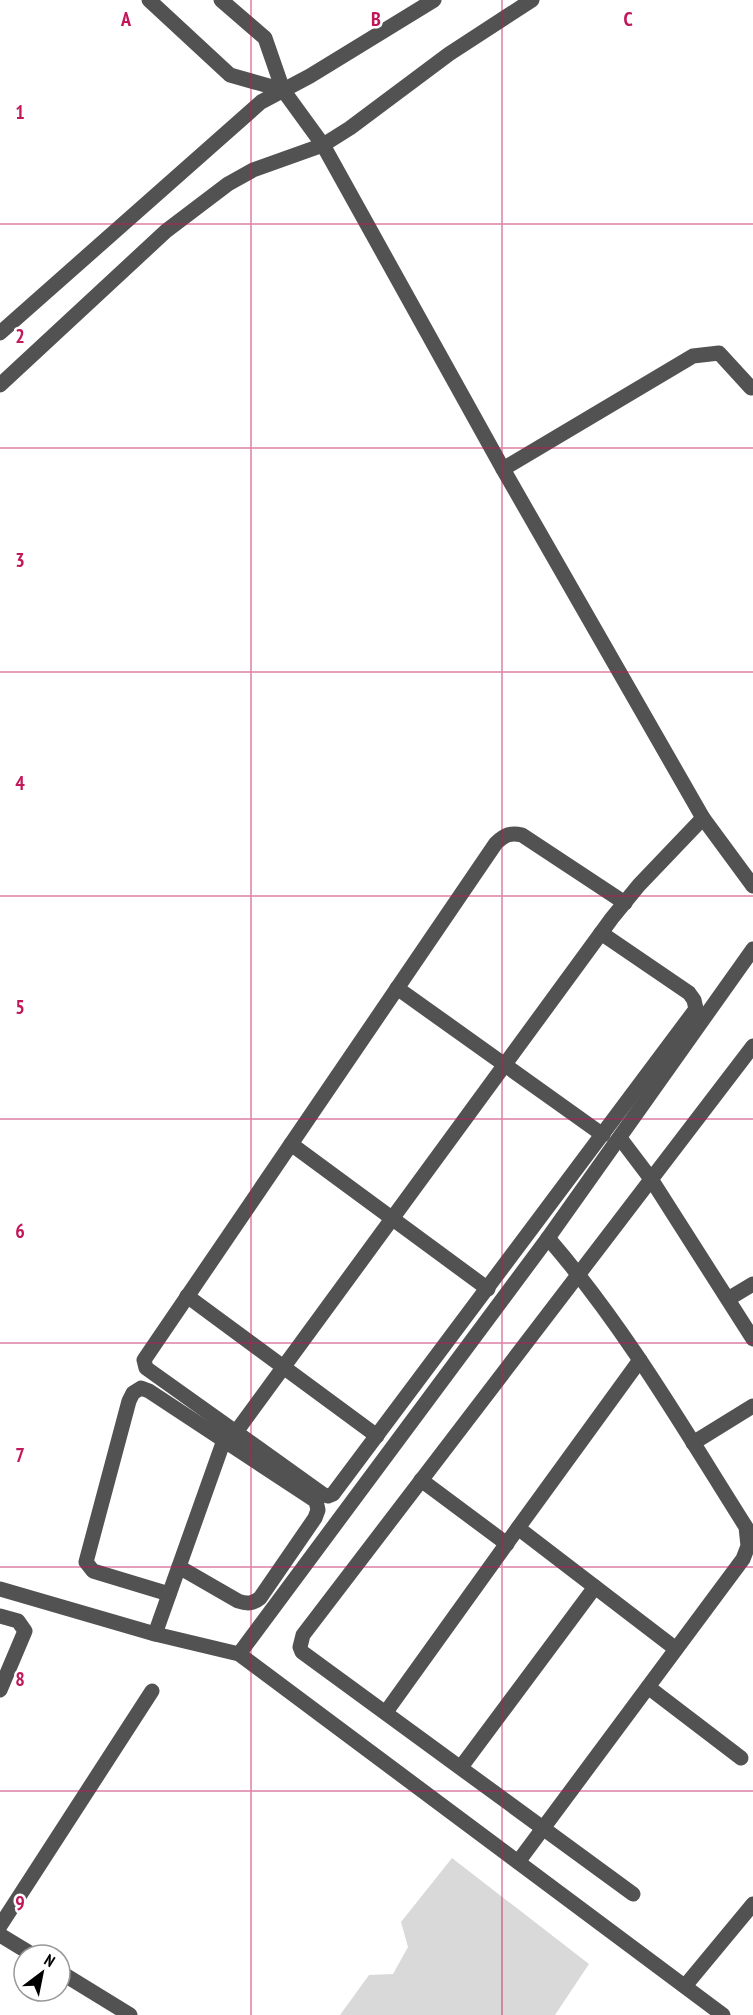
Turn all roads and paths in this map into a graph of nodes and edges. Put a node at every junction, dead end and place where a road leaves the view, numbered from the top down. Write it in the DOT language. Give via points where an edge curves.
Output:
graph roads {
  1 [pos="149,0"];
  2 [pos="220,0"];
  3 [pos="434,0"];
  4 [pos="532,0"];
  5 [pos="283,90"];
  6 [pos="323,145"];
  7 [pos="0,333"];
  8 [pos="0,385"];
  9 [pos="751,388"];
  10 [pos="503,470"];
  11 [pos="703,818"];
  12 [pos="753,886"];
  13 [pos="625,903"];
  14 [pos="601,933"];
  15 [pos="753,949"];
  16 [pos="397,988"];
  17 [pos="753,1046"];
  18 [pos="505,1065"];
  19 [pos="603,1135"];
  20 [pos="620,1138"];
  21 [pos="291,1144"];
  22 [pos="651,1179"];
  23 [pos="393,1219"];
  24 [pos="548,1238"];
  25 [pos="578,1273"];
  26 [pos="753,1284"];
  27 [pos="488,1289"];
  28 [pos="188,1296"];
  29 [pos="728,1299"];
  30 [pos="753,1339"];
  31 [pos="640,1360"];
  32 [pos="284,1368"];
  33 [pos="753,1406"];
  34 [pos="230,1436"];
  35 [pos="377,1436"];
  36 [pos="693,1443"];
  37 [pos="421,1480"];
  38 [pos="518,1528"];
  39 [pos="507,1544"];
  40 [pos="179,1567"];
  41 [pos="595,1587"];
  42 [pos="0,1589"];
  43 [pos="169,1594"];
  44 [pos="0,1616"];
  45 [pos="155,1634"];
  46 [pos="676,1649"];
  47 [pos="239,1654"];
  48 [pos="648,1688"];
  49 [pos="0,1690"];
  50 [pos="152,1691"];
  51 [pos="386,1712"];
  52 [pos="741,1758"];
  53 [pos="460,1767"];
  54 [pos="543,1828"];
  55 [pos="518,1862"];
  56 [pos="633,1894"];
  57 [pos="753,1904"];
  58 [pos="0,1926"];
  59 [pos="0,1935"];
  60 [pos="13,1943"];
  61 [pos="72,1979"];
  62 [pos="685,1986"];
  63 [pos="130,2015"];
  64 [pos="723,2015"];
  1 -- 5 [label="street" via="230,75"];
  2 -- 5 [label="street" via="265,38"];
  3 -- 5 [label="street"];
  4 -- 6 [label="street"];
  5 -- 6 [label="street"];
  5 -- 7 [label="street" via="261,102"];
  6 -- 8 [label="street" via="253,170 228,184 166,231"];
  6 -- 10 [label="street"];
  9 -- 10 [label="street" via="719,353 693,356"];
  10 -- 11 [label="street"];
  11 -- 12 [label="street"];
  11 -- 13 [label="street"];
  13 -- 14 [label="street"];
  13 -- 16 [label="street" via="522,835 505,835"];
  14 -- 18 [label="street"];
  14 -- 19 [label="street" via="689,993 696,1009"];
  15 -- 20 [label="street"];
  16 -- 18 [label="street"];
  16 -- 21 [label="street"];
  17 -- 22 [label="street"];
  18 -- 19 [label="street"];
  18 -- 23 [label="street"];
  19 -- 27 [label="street"];
  20 -- 22 [label="street"];
  20 -- 24 [label="street"];
  21 -- 23 [label="street"];
  21 -- 28 [label="street"];
  22 -- 25 [label="street"];
  22 -- 29 [label="street"];
  23 -- 27 [label="street"];
  23 -- 32 [label="street"];
  24 -- 25 [label="street"];
  24 -- 47 [label="street"];
  25 -- 31 [label="street"];
  25 -- 37 [label="street"];
  26 -- 29 [label="street"];
  27 -- 35 [label="street"];
  28 -- 32 [label="street"];
  28 -- 34 [label="street" via="144,1364"];
  29 -- 30 [label="street"];
  31 -- 36 [label="street"];
  31 -- 38 [label="street"];
  32 -- 34 [label="street"];
  32 -- 35 [label="street"];
  33 -- 36 [label="street"];
  34 -- 35 [label="street" via="328,1496"];
  34 -- 40 [label="street"];
  34 -- 40 [label="street" via="316,1501 318,1510 255,1602 238,1600"];
  34 -- 43 [label="street" via="149,1390 141,1388 129,1401 86,1562 93,1571"];
  36 -- 46 [label="street" via="746,1527 748,1546 743,1559"];
  37 -- 39 [label="street"];
  37 -- 51 [label="street" via="303,1635 300,1647"];
  38 -- 39 [label="street"];
  38 -- 41 [label="street"];
  39 -- 51 [label="street"];
  40 -- 43 [label="street"];
  41 -- 46 [label="street"];
  41 -- 53 [label="street"];
  42 -- 45 [label="street"];
  43 -- 45 [label="street"];
  44 -- 49 [label="street" via="18,1621 25,1631"];
  45 -- 47 [label="street"];
  46 -- 48 [label="street"];
  47 -- 55 [label="street"];
  48 -- 52 [label="street"];
  48 -- 54 [label="street"];
  50 -- 58 [label="street"];
  51 -- 53 [label="street"];
  53 -- 54 [label="street"];
  54 -- 55 [label="street"];
  54 -- 56 [label="street"];
  55 -- 62 [label="street"];
  57 -- 62 [label="street"];
  59 -- 60 [label="street"];
  61 -- 63 [label="street"];
  62 -- 64 [label="street"];
}
